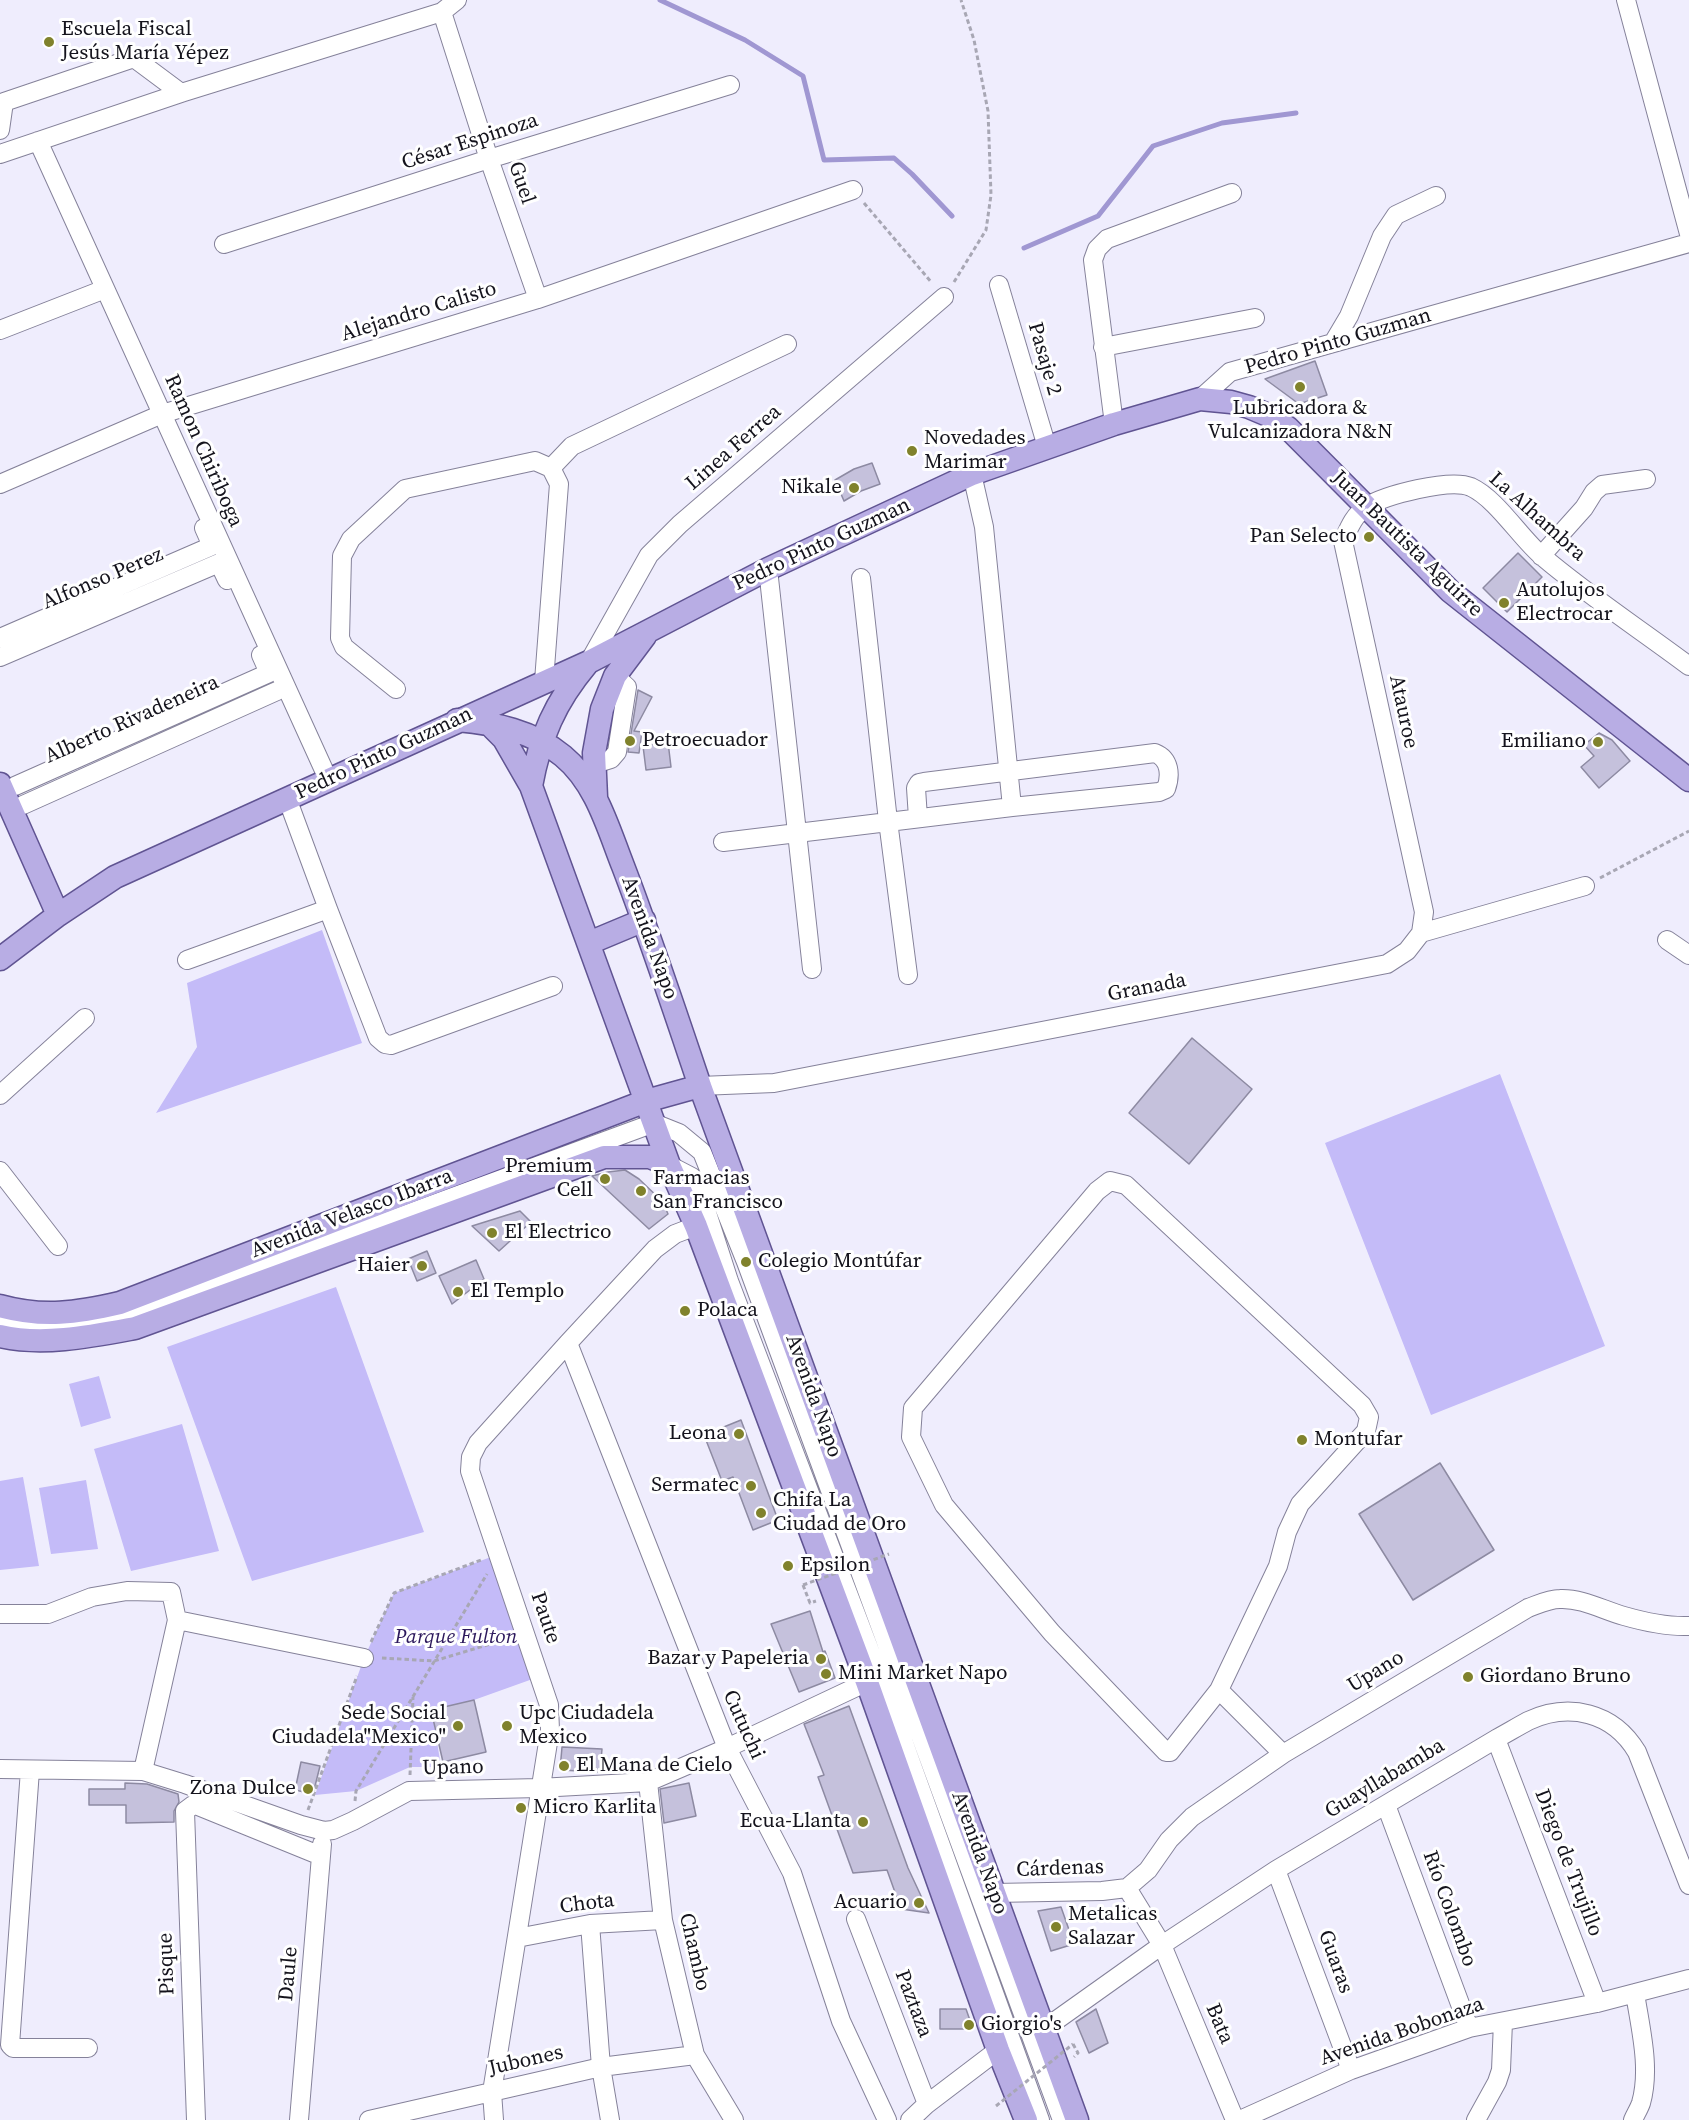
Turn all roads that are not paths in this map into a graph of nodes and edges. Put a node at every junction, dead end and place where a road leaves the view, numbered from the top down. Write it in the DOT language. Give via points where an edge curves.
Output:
graph roads {
  1 [pos="457,0"];
  2 [pos="1626,0"];
  3 [pos="442,12"];
  4 [pos="730,85"];
  5 [pos="181,93"];
  6 [pos="0,130"];
  7 [pos="38,141"];
  8 [pos="0,154"];
  9 [pos="489,159"];
  10 [pos="853,190"];
  11 [pos="1232,193"];
  12 [pos="1436,196"];
  13 [pos="1689,234"];
  14 [pos="1689,243"];
  15 [pos="224,244"];
  16 [pos="999,285"];
  17 [pos="105,289"];
  18 [pos="944,297"];
  19 [pos="538,299"];
  20 [pos="1255,318"];
  21 [pos="0,330"];
  22 [pos="1333,343"];
  23 [pos="787,344"];
  24 [pos="1103,347"];
  25 [pos="1200,399"];
  26 [pos="162,414"];
  27 [pos="1114,424"];
  28 [pos="1047,447"];
  29 [pos="550,468"];
  30 [pos="972,474"];
  31 [pos="1646,479"];
  32 [pos="0,484"];
  33 [pos="0,495"];
  34 [pos="1366,508"];
  35 [pos="224,552"];
  36 [pos="1541,556"];
  37 [pos="768,569"];
  38 [pos="861,578"];
  39 [pos="647,633"];
  40 [pos="0,638"];
  41 [pos="0,647"];
  42 [pos="0,657"];
  43 [pos="589,662"];
  44 [pos="1689,666"];
  45 [pos="544,681"];
  46 [pos="279,685"];
  47 [pos="396,689"];
  48 [pos="457,720"];
  49 [pos="490,725"];
  50 [pos="541,741"];
  51 [pos="1010,771"];
  52 [pos="328,779"];
  53 [pos="1689,780"];
  54 [pos="531,786"];
  55 [pos="9,796"];
  56 [pos="287,798"];
  57 [pos="596,798"];
  58 [pos="1012,807"];
  59 [pos="918,818"];
  60 [pos="888,821"];
  61 [pos="796,831"];
  62 [pos="723,842"];
  63 [pos="1585,886"];
  64 [pos="328,909"];
  65 [pos="58,915"];
  66 [pos="644,920"];
  67 [pos="1421,933"];
  68 [pos="1667,940"];
  69 [pos="588,942"];
  70 [pos="1689,955"];
  71 [pos="0,959"];
  72 [pos="187,960"];
  73 [pos="812,969"];
  74 [pos="908,975"];
  75 [pos="553,986"];
  76 [pos="85,1018"];
  77 [pos="700,1086"];
  78 [pos="0,1095"];
  79 [pos="646,1101"];
  80 [pos="654,1123"];
  81 [pos="669,1165"];
  82 [pos="0,1171"];
  83 [pos="696,1226"];
  84 [pos="58,1246"];
  85 [pos="0,1306"];
  86 [pos="0,1321"];
  87 [pos="0,1336"];
  88 [pos="568,1342"];
  89 [pos="0,1614"];
  90 [pos="177,1620"];
  91 [pos="1689,1626"];
  92 [pos="364,1658"];
  93 [pos="867,1682"];
  94 [pos="1219,1690"];
  95 [pos="1496,1739"];
  96 [pos="727,1748"];
  97 [pos="1283,1754"];
  98 [pos="0,1769"];
  99 [pos="30,1770"];
  100 [pos="143,1772"];
  101 [pos="648,1782"];
  102 [pos="539,1788"];
  103 [pos="1386,1804"];
  104 [pos="324,1831"];
  105 [pos="321,1856"];
  106 [pos="1276,1870"];
  107 [pos="1689,1885"];
  108 [pos="1127,1888"];
  109 [pos="994,1893"];
  110 [pos="856,1919"];
  111 [pos="663,1920"];
  112 [pos="590,1924"];
  113 [pos="517,1938"];
  114 [pos="1162,1945"];
  115 [pos="1689,1979"];
  116 [pos="1635,1993"];
  117 [pos="1597,2004"];
  118 [pos="1503,2022"];
  119 [pos="1469,2028"];
  120 [pos="1044,2029"];
  121 [pos="88,2048"];
  122 [pos="998,2050"];
  123 [pos="695,2055"];
  124 [pos="601,2067"];
  125 [pos="1351,2070"];
  126 [pos="492,2092"];
  127 [pos="927,2104"];
  128 [pos="1266,2114"];
  129 [pos="196,2120"];
  130 [pos="299,2120"];
  131 [pos="369,2120"];
  132 [pos="494,2120"];
  133 [pos="610,2120"];
  134 [pos="735,2120"];
  135 [pos="887,2120"];
  136 [pos="910,2120"];
  137 [pos="1026,2120"];
  138 [pos="1040,2120"];
  139 [pos="1062,2120"];
  140 [pos="1077,2120"];
  141 [pos="1235,2120"];
  142 [pos="1240,2120"];
  143 [pos="1476,2120"];
  144 [pos="1632,2120"];
  1 -- 3 [label="street"];
  2 -- 13 [label="street"];
  3 -- 5 [label="street"];
  3 -- 9 [label="street, Guel"];
  4 -- 9 [label="street, César Espinoza"];
  5 -- 6 [label="street" via="134,58 4,102"];
  5 -- 7 [label="street"];
  7 -- 8 [label="street"];
  7 -- 17 [label="street, Ramon Chiriboga"];
  9 -- 15 [label="street, César Espinoza"];
  9 -- 19 [label="street, Guel"];
  10 -- 19 [label="street, Alejandro Calisto"];
  11 -- 24 [label="street" via="1107,239 1097,249 1093,260"];
  12 -- 22 [label="street" via="1396,214"];
  14 -- 22 [label="street, Pedro Pinto Guzman"];
  16 -- 28 [label="street, Pasaje 2"];
  17 -- 21 [label="street"];
  17 -- 26 [label="street, Ramon Chiriboga"];
  18 -- 43 [label="street, Linea Ferrea" via="649,555"];
  19 -- 26 [label="street, Alejandro Calisto"];
  20 -- 24 [label="street"];
  22 -- 25 [label="street, Pedro Pinto Guzman" via="1230,372"];
  23 -- 29 [label="street" via="572,446"];
  24 -- 27 [label="street"];
  25 -- 27 [label="main road, Pedro Pinto Guzman"];
  25 -- 34 [label="main road, Juan Bautista Aguirre" via="1231,402 1288,428"];
  26 -- 32 [label="street, Alejandro Calisto"];
  26 -- 35 [label="street, Ramon Chiriboga"];
  27 -- 28 [label="main road, Pedro Pinto Guzman"];
  28 -- 30 [label="main road, Pedro Pinto Guzman"];
  29 -- 45 [label="street" via="559,484"];
  29 -- 47 [label="street" via="535,461 405,489 351,539 342,556 340,638 344,647"];
  30 -- 37 [label="main road, Pedro Pinto Guzman"];
  30 -- 51 [label="street" via="984,527"];
  31 -- 36 [label="street" via="1602,485"];
  33 -- 40 [label="street" via="159,427 212,546"];
  34 -- 36 [label="street, La Alhambra" via="1401,493 1448,483 1470,487 1485,497"];
  34 -- 53 [label="main road, Juan Bautista Aguirre" via="1450,591"];
  34 -- 67 [label="street, Atauroe" via="1351,523 1343,541 1424,912"];
  35 -- 41 [label="street, Alfonso Perez"];
  35 -- 46 [label="street, Ramon Chiriboga"];
  36 -- 44 [label="street, La Alhambra"];
  37 -- 39 [label="main road, Pedro Pinto Guzman"];
  37 -- 61 [label="street"];
  38 -- 60 [label="street"];
  39 -- 43 [label="main road, Pedro Pinto Guzman"];
  39 -- 57 [label="main road" via="615,676 602,709 594,753"];
  42 -- 55 [label="street" via="219,563 269,673"];
  43 -- 45 [label="main road, Pedro Pinto Guzman"];
  43 -- 50 [label="main road" via="561,699"];
  45 -- 48 [label="main road, Pedro Pinto Guzman"];
  46 -- 52 [label="street, Ramon Chiriboga"];
  46 -- 55 [label="street, Alberto Rivadeneira"];
  48 -- 49 [label="main road, Avenida Napo"];
  48 -- 52 [label="main road, Pedro Pinto Guzman"];
  49 -- 50 [label="main road, Avenida Napo" via="517,730"];
  49 -- 54 [label="main road" via="509,746"];
  50 -- 54 [label="main road"];
  50 -- 57 [label="main road, Avenida Napo" via="564,756"];
  51 -- 58 [label="street"];
  51 -- 58 [label="street" via="1155,753 1168,762 1168,783 1159,792"];
  51 -- 59 [label="street" via="919,783"];
  52 -- 56 [label="main road, Pedro Pinto Guzman"];
  54 -- 69 [label="main road"];
  55 -- 65 [label="main road"];
  56 -- 64 [label="street"];
  56 -- 65 [label="main road, Pedro Pinto Guzman" via="115,877"];
  57 -- 66 [label="main road, Avenida Napo"];
  58 -- 59 [label="street"];
  59 -- 60 [label="street"];
  60 -- 61 [label="street"];
  60 -- 74 [label="street"];
  61 -- 62 [label="street"];
  61 -- 73 [label="street"];
  63 -- 67 [label="street"];
  64 -- 72 [label="street"];
  64 -- 75 [label="street" via="378,1038 385,1044"];
  65 -- 71 [label="main road, Pedro Pinto Guzman"];
  66 -- 69 [label="main road"];
  66 -- 77 [label="main road, Avenida Napo"];
  67 -- 77 [label="street, Granada" via="1407,951 1388,964 774,1083"];
  68 -- 70 [label="street"];
  69 -- 79 [label="main road"];
  76 -- 78 [label="street"];
  77 -- 79 [label="main road, Avenida Velasco Ibarra"];
  77 -- 109 [label="main road, Avenida Napo"];
  79 -- 80 [label="main road"];
  79 -- 85 [label="main road, Avenida Velasco Ibarra" via="120,1303 82,1312 46,1314"];
  80 -- 81 [label="main road"];
  80 -- 86 [label="street" via="165,1303 91,1323 29,1325"];
  80 -- 139 [label="street" via="679,1133 702,1152"];
  81 -- 83 [label="main road"];
  81 -- 87 [label="main road, Avenida Velasco Ibarra" via="650,1157 604,1157 135,1328 41,1340"];
  81 -- 138 [label="street" via="697,1182 729,1281 883,1685"];
  82 -- 84 [label="street"];
  83 -- 88 [label="street, Paute" via="675,1234 655,1249"];
  83 -- 93 [label="main road"];
  88 -- 96 [label="street, Cutuchi"];
  88 -- 102 [label="street, Paute" via="478,1443 470,1471 549,1705"];
  89 -- 90 [label="street" via="48,1614 92,1597 128,1591 171,1592"];
  90 -- 92 [label="street"];
  90 -- 100 [label="street"];
  91 -- 97 [label="street, Upano" via="1656,1623 1562,1599 1540,1603"];
  93 -- 96 [label="street, Upano"];
  93 -- 122 [label="main road"];
  94 -- 94 [label="street" via="1278,1566 1300,1504 1366,1431 1369,1417 1362,1405 1126,1185 1110,1181 1097,1191 914,1407 910,1437 944,1505 1052,1633 1166,1752 1174,1749"];
  94 -- 97 [label="street"];
  95 -- 103 [label="street, Guayllabamba"];
  95 -- 107 [label="street, Guayllabamba" via="1557,1712 1579,1712 1615,1726 1629,1738 1636,1752"];
  95 -- 117 [label="street, Diego de Trujillo"];
  96 -- 101 [label="street, Upano"];
  96 -- 135 [label="street, Cutuchi" via="792,1873 841,2021"];
  97 -- 108 [label="street, Upano" via="1192,1817 1169,1840 1148,1870"];
  98 -- 99 [label="street"];
  99 -- 100 [label="street"];
  99 -- 121 [label="street" via="11,2047"];
  100 -- 104 [label="street"];
  101 -- 102 [label="street, Upano"];
  101 -- 111 [label="street, Chambo"];
  102 -- 104 [label="street, Upano" via="409,1791 353,1821"];
  102 -- 113 [label="street, Paute"];
  103 -- 106 [label="street, Guayllabamba"];
  103 -- 119 [label="street, Río Colombo"];
  104 -- 105 [label="street, Daule"];
  105 -- 129 [label="street, Pisque" via="198,1806 188,1807 183,1816"];
  105 -- 130 [label="street, Daule"];
  106 -- 114 [label="street, Guayllabamba"];
  106 -- 125 [label="street, Guaras"];
  108 -- 109 [label="street, Cárdenas"];
  108 -- 114 [label="street, Bata"];
  109 -- 120 [label="main road, Avenida Napo"];
  110 -- 127 [label="street, Paztaza"];
  111 -- 112 [label="street, Chota"];
  111 -- 123 [label="street, Chambo"];
  112 -- 113 [label="street, Chota"];
  112 -- 124 [label="street"];
  113 -- 126 [label="street, Paute"];
  114 -- 120 [label="street, Guayllabamba"];
  114 -- 141 [label="street, Bata"];
  115 -- 116 [label="street, Avenida Bobonaza"];
  116 -- 117 [label="street, Avenida Bobonaza"];
  116 -- 144 [label="street" via="1645,2080 1641,2104"];
  117 -- 118 [label="street, Avenida Bobonaza"];
  118 -- 119 [label="street, Avenida Bobonaza"];
  118 -- 143 [label="street" via="1501,2070"];
  119 -- 125 [label="street, Avenida Bobonaza"];
  120 -- 140 [label="main road, Avenida Napo"];
  122 -- 127 [label="street"];
  122 -- 137 [label="main road"];
  123 -- 124 [label="street, Jubones"];
  123 -- 134 [label="street, Chambo"];
  124 -- 126 [label="street, Jubones"];
  124 -- 133 [label="street"];
  125 -- 128 [label="street, Avenida Bobonaza"];
  126 -- 131 [label="street, Jubones"];
  126 -- 132 [label="street, Paute"];
  127 -- 136 [label="street"];
  128 -- 142 [label="street, Avenida Bobonaza"];
}
